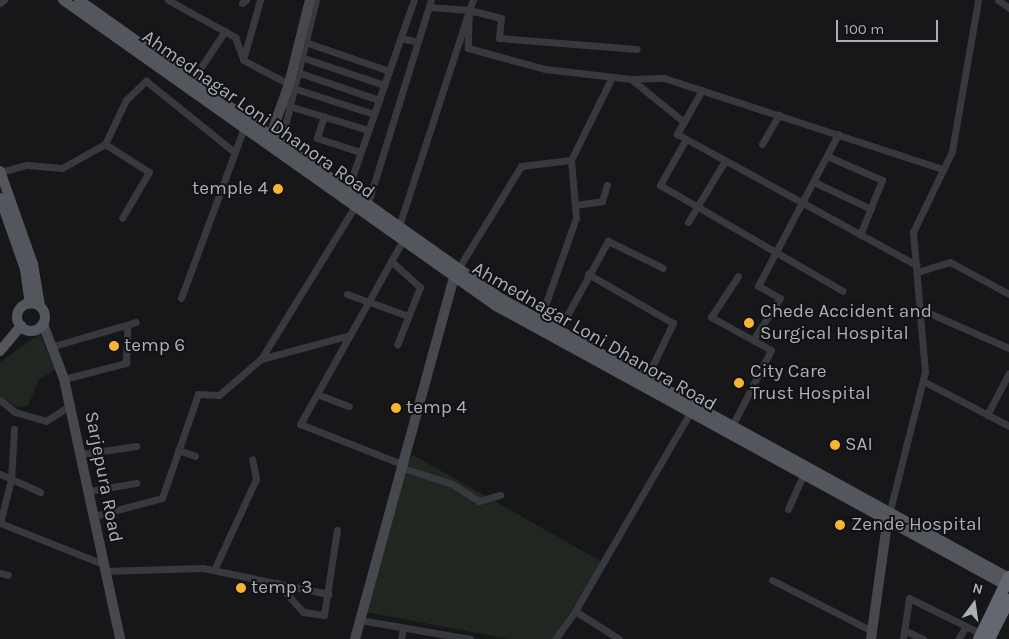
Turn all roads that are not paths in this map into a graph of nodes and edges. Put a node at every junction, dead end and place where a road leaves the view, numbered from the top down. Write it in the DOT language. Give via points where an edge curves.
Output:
graph roads {
  1 [pos="4,0"];
  2 [pos="63,0"];
  3 [pos="79,0"];
  4 [pos="168,0"];
  5 [pos="260,0"];
  6 [pos="310,0"];
  7 [pos="316,0"];
  8 [pos="414,0"];
  9 [pos="473,0"];
  10 [pos="978,0"];
  11 [pos="998,0"];
  12 [pos="0,4"];
  13 [pos="430,4"];
  14 [pos="1009,8"];
  15 [pos="469,10"];
  16 [pos="224,31"];
  17 [pos="401,38"];
  18 [pos="305,42"];
  19 [pos="418,42"];
  20 [pos="637,50"];
  21 [pos="301,57"];
  22 [pos="243,60"];
  23 [pos="389,71"];
  24 [pos="297,72"];
  25 [pos="612,77"];
  26 [pos="194,79"];
  27 [pos="630,79"];
  28 [pos="291,86"];
  29 [pos="384,86"];
  30 [pos="702,90"];
  31 [pos="379,100"];
  32 [pos="288,106"];
  33 [pos="374,114"];
  34 [pos="779,115"];
  35 [pos="324,116"];
  36 [pos="684,122"];
  37 [pos="244,128"];
  38 [pos="284,130"];
  39 [pos="368,130"];
  40 [pos="838,134"];
  41 [pos="686,139"];
  42 [pos="270,140"];
  43 [pos="105,144"];
  44 [pos="762,144"];
  45 [pos="233,151"];
  46 [pos="360,152"];
  47 [pos="827,156"];
  48 [pos="571,160"];
  49 [pos="725,161"];
  50 [pos="943,169"];
  51 [pos="0,172"];
  52 [pos="814,182"];
  53 [pos="606,185"];
  54 [pos="348,189"];
  55 [pos="0,198"];
  56 [pos="368,203"];
  57 [pos="803,204"];
  58 [pos="575,205"];
  59 [pos="354,206"];
  60 [pos="697,206"];
  61 [pos="870,209"];
  62 [pos="122,218"];
  63 [pos="688,222"];
  64 [pos="399,226"];
  65 [pos="860,235"];
  66 [pos="403,240"];
  67 [pos="776,252"];
  68 [pos="391,260"];
  69 [pos="663,268"];
  70 [pos="916,269"];
  71 [pos="456,273"];
  72 [pos="588,274"];
  73 [pos="738,276"];
  74 [pos="843,291"];
  75 [pos="347,294"];
  76 [pos="1009,294"];
  77 [pos="180,298"];
  78 [pos="368,303"];
  79 [pos="35,305"];
  80 [pos="920,309"];
  81 [pos="408,316"];
  82 [pos="540,320"];
  83 [pos="136,322"];
  84 [pos="44,324"];
  85 [pos="127,325"];
  86 [pos="21,326"];
  87 [pos="559,330"];
  88 [pos="350,334"];
  89 [pos="753,340"];
  90 [pos="398,345"];
  91 [pos="54,346"];
  92 [pos="1009,348"];
  93 [pos="0,351"];
  94 [pos="261,359"];
  95 [pos="1009,373"];
  96 [pos="64,379"];
  97 [pos="646,379"];
  98 [pos="923,382"];
  99 [pos="317,394"];
  100 [pos="0,400"];
  101 [pos="71,405"];
  102 [pos="349,406"];
  103 [pos="690,413"];
  104 [pos="987,415"];
  105 [pos="732,426"];
  106 [pos="1009,426"];
  107 [pos="14,428"];
  108 [pos="136,446"];
  109 [pos="178,450"];
  110 [pos="82,454"];
  111 [pos="195,456"];
  112 [pos="252,459"];
  113 [pos="403,467"];
  114 [pos="0,474"];
  115 [pos="803,475"];
  116 [pos="11,479"];
  117 [pos="136,483"];
  118 [pos="89,491"];
  119 [pos="40,492"];
  120 [pos="500,495"];
  121 [pos="788,509"];
  122 [pos="94,516"];
  123 [pos="888,519"];
  124 [pos="337,530"];
  125 [pos="103,568"];
  126 [pos="214,570"];
  127 [pos="0,573"];
  128 [pos="8,576"];
  129 [pos="772,580"];
  130 [pos="1008,581"];
  131 [pos="277,583"];
  132 [pos="328,594"];
  133 [pos="1009,600"];
  134 [pos="575,611"];
  135 [pos="360,620"];
  136 [pos="966,626"];
  137 [pos="403,628"];
  138 [pos="904,630"];
  139 [pos="871,635"];
  140 [pos="450,637"];
  141 [pos="984,637"];
  142 [pos="120,639"];
  143 [pos="355,639"];
  144 [pos="401,639"];
  145 [pos="470,639"];
  146 [pos="555,639"];
  147 [pos="619,639"];
  148 [pos="903,639"];
  149 [pos="924,639"];
  150 [pos="958,639"];
  1 -- 12 [label="street"];
  2 -- 37 [label="main road, Ahmednagar Loni Dhanora Road"];
  3 -- 26 [label="main road, Ahmednagar Loni Dhanora Road"];
  4 -- 16 [label="street"];
  5 -- 22 [label="street"];
  6 -- 28 [label="street"];
  7 -- 18 [label="street"];
  8 -- 17 [label="street"];
  9 -- 15 [label="street"];
  10 -- 50 [label="street" via="952,152"];
  11 -- 14 [label="street"];
  13 -- 15 [label="street"];
  13 -- 19 [label="street"];
  15 -- 20 [label="street" via="501,18 499,38"];
  15 -- 25 [label="street" via="468,48 545,69"];
  15 -- 64 [label="street"];
  16 -- 22 [label="street" via="235,37"];
  16 -- 26 [label="street"];
  17 -- 19 [label="street"];
  17 -- 23 [label="street"];
  18 -- 21 [label="street"];
  18 -- 23 [label="street"];
  19 -- 56 [label="street"];
  21 -- 24 [label="street"];
  21 -- 29 [label="street"];
  22 -- 28 [label="street"];
  23 -- 29 [label="street"];
  24 -- 28 [label="street"];
  24 -- 31 [label="street"];
  25 -- 27 [label="street"];
  25 -- 48 [label="street"];
  26 -- 42 [label="main road, Ahmednagar Loni Dhanora Road"];
  27 -- 30 [label="street" via="664,78"];
  27 -- 36 [label="street"];
  28 -- 32 [label="street"];
  28 -- 33 [label="street"];
  28 -- 42 [label="street"];
  29 -- 31 [label="street"];
  30 -- 34 [label="street"];
  30 -- 36 [label="street"];
  31 -- 33 [label="street"];
  32 -- 35 [label="street"];
  32 -- 38 [label="street"];
  33 -- 39 [label="street"];
  34 -- 40 [label="street"];
  34 -- 44 [label="street"];
  35 -- 39 [label="street"];
  35 -- 46 [label="street" via="317,138"];
  36 -- 41 [label="street" via="677,134"];
  37 -- 42 [label="main road, Ahmednagar Loni Dhanora Road"];
  37 -- 45 [label="street"];
  39 -- 46 [label="street"];
  40 -- 47 [label="street"];
  40 -- 50 [label="street"];
  41 -- 49 [label="street"];
  41 -- 60 [label="street" via="660,185"];
  42 -- 54 [label="main road, Ahmednagar Loni Dhanora Road"];
  42 -- 59 [label="main road, Ahmednagar Loni Dhanora Road"];
  43 -- 45 [label="street" via="126,100 146,81"];
  43 -- 51 [label="street" via="62,168 27,165"];
  43 -- 62 [label="street" via="149,172"];
  45 -- 77 [label="street"];
  46 -- 54 [label="street"];
  47 -- 52 [label="street"];
  47 -- 61 [label="street" via="882,180"];
  48 -- 58 [label="street"];
  48 -- 71 [label="street" via="521,166"];
  49 -- 57 [label="street"];
  49 -- 60 [label="street"];
  50 -- 70 [label="street" via="913,232"];
  51 -- 79 [label="main road" via="33,264"];
  52 -- 57 [label="street"];
  52 -- 61 [label="street"];
  53 -- 58 [label="street" via="602,201"];
  54 -- 56 [label="main road, Ahmednagar Loni Dhanora Road"];
  55 -- 79 [label="main road" via="26,269"];
  56 -- 64 [label="main road, Ahmednagar Loni Dhanora Road"];
  57 -- 65 [label="street"];
  57 -- 67 [label="street"];
  58 -- 82 [label="street" via="576,218"];
  59 -- 66 [label="main road, Ahmednagar Loni Dhanora Road"];
  59 -- 94 [label="street"];
  60 -- 63 [label="street"];
  60 -- 67 [label="street"];
  61 -- 65 [label="street"];
  64 -- 71 [label="main road, Ahmednagar Loni Dhanora Road"];
  65 -- 70 [label="street"];
  66 -- 68 [label="street"];
  66 -- 71 [label="main road, Ahmednagar Loni Dhanora Road"];
  67 -- 74 [label="street"];
  67 -- 89 [label="street" via="758,286 780,298"];
  68 -- 78 [label="street"];
  68 -- 81 [label="street" via="420,287"];
  69 -- 72 [label="street" via="608,241"];
  70 -- 76 [label="street" via="950,262"];
  70 -- 80 [label="street"];
  71 -- 82 [label="main road, Ahmednagar Loni Dhanora Road"];
  71 -- 103 [label="main road, Ahmednagar Loni Dhanora Road"];
  71 -- 113 [label="street"];
  72 -- 87 [label="street"];
  72 -- 97 [label="street" via="673,323"];
  73 -- 89 [label="street" via="711,318"];
  75 -- 78 [label="street"];
  78 -- 81 [label="street"];
  78 -- 88 [label="street"];
  79 -- 84 [label="main road"];
  79 -- 86 [label="main road" via="19,310"];
  80 -- 92 [label="street"];
  80 -- 98 [label="street"];
  81 -- 90 [label="street"];
  82 -- 87 [label="main road, Ahmednagar Loni Dhanora Road"];
  83 -- 85 [label="street"];
  84 -- 86 [label="main road" via="33,331"];
  84 -- 91 [label="street, Sarjepura Road"];
  85 -- 91 [label="street"];
  85 -- 96 [label="street" via="126,363"];
  86 -- 93 [label="main road"];
  87 -- 97 [label="main road, Ahmednagar Loni Dhanora Road"];
  88 -- 94 [label="street"];
  88 -- 99 [label="street"];
  89 -- 105 [label="street" via="771,350"];
  91 -- 96 [label="street, Sarjepura Road"];
  94 -- 109 [label="street" via="219,395 198,394"];
  95 -- 104 [label="street"];
  96 -- 101 [label="street, Sarjepura Road"];
  97 -- 105 [label="main road, Ahmednagar Loni Dhanora Road"];
  98 -- 104 [label="street"];
  98 -- 123 [label="street"];
  99 -- 102 [label="street"];
  99 -- 113 [label="street" via="300,424"];
  100 -- 101 [label="street" via="14,412 46,420"];
  101 -- 110 [label="street, Sarjepura Road"];
  103 -- 115 [label="main road, Ahmednagar Loni Dhanora Road"];
  103 -- 134 [label="street"];
  104 -- 106 [label="street"];
  105 -- 123 [label="main road, Ahmednagar Loni Dhanora Road"];
  107 -- 116 [label="street"];
  108 -- 110 [label="street"];
  109 -- 111 [label="street"];
  109 -- 122 [label="street" via="162,498"];
  110 -- 118 [label="street, Sarjepura Road"];
  112 -- 126 [label="street" via="256,478"];
  113 -- 120 [label="street" via="452,484 479,501"];
  113 -- 135 [label="street"];
  114 -- 116 [label="street"];
  115 -- 121 [label="street"];
  115 -- 123 [label="main road, Ahmednagar Loni Dhanora Road"];
  116 -- 119 [label="street"];
  116 -- 125 [label="street" via="0,523"];
  117 -- 118 [label="street"];
  118 -- 122 [label="street, Sarjepura Road"];
  122 -- 125 [label="street, Sarjepura Road"];
  123 -- 130 [label="main road, Ahmednagar Loni Dhanora Road"];
  123 -- 139 [label="street"];
  124 -- 132 [label="street"];
  125 -- 126 [label="street"];
  125 -- 142 [label="street, Sarjepura Road"];
  126 -- 131 [label="street"];
  127 -- 128 [label="street"];
  129 -- 139 [label="street"];
  130 -- 141 [label="highway"];
  131 -- 132 [label="street"];
  131 -- 132 [label="street" via="303,612 324,615"];
  133 -- 141 [label="highway"];
  134 -- 146 [label="street"];
  134 -- 147 [label="street"];
  135 -- 137 [label="street"];
  135 -- 143 [label="street"];
  136 -- 138 [label="street" via="909,598"];
  136 -- 141 [label="street"];
  136 -- 150 [label="street"];
  137 -- 140 [label="street"];
  137 -- 144 [label="street"];
  138 -- 148 [label="street"];
  138 -- 149 [label="street"];
  140 -- 145 [label="street"];
}
